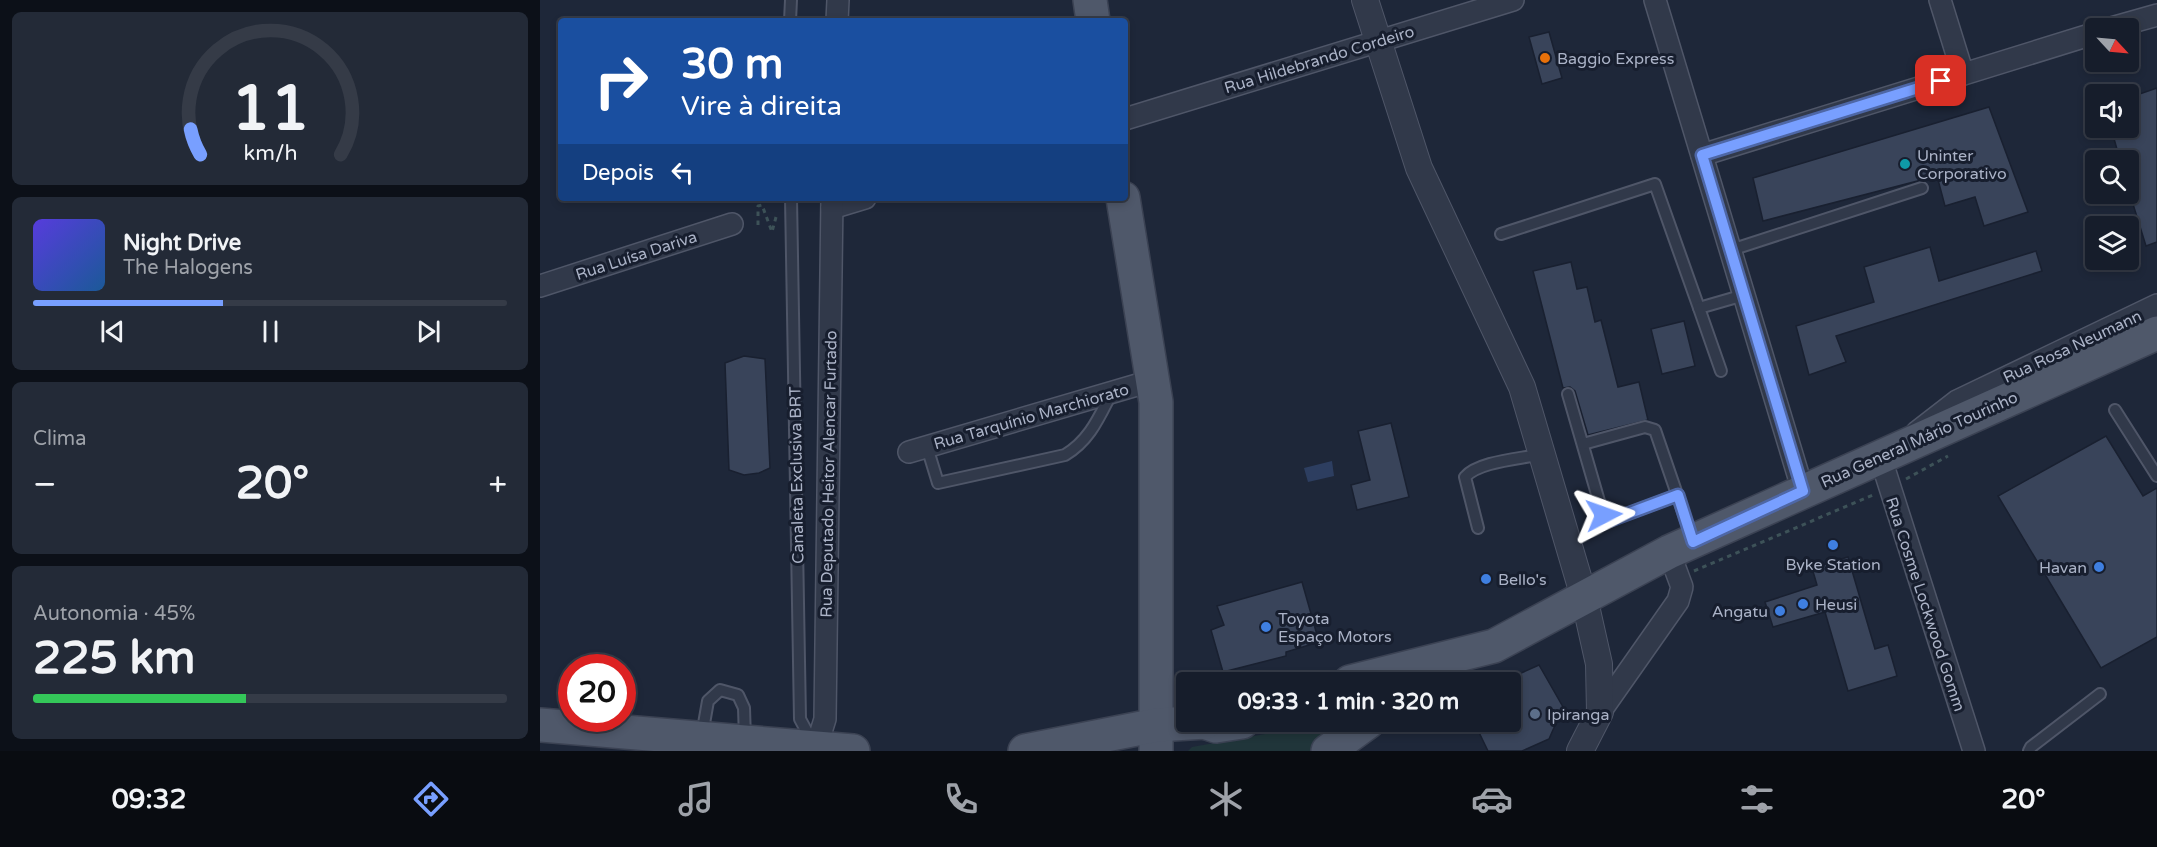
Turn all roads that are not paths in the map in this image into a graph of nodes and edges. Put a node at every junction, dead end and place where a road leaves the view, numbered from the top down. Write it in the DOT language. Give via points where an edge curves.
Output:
graph roads {
  1 [pos="791,0"];
  2 [pos="838,0"];
  3 [pos="1090,0"];
  4 [pos="1365,0"];
  5 [pos="1513,0"];
  6 [pos="1655,0"];
  7 [pos="1940,0"];
  8 [pos="2157,15"];
  9 [pos="789,18"];
  10 [pos="837,18"];
  11 [pos="1093,18"];
  12 [pos="2139,20"];
  13 [pos="2085,36"];
  14 [pos="1378,41"];
  15 [pos="1963,74"];
  16 [pos="1128,118"];
  17 [pos="1702,155"];
  18 [pos="1922,188"];
  19 [pos="1124,201"];
  20 [pos="832,203"];
  21 [pos="791,204"];
  22 [pos="732,224"];
  23 [pos="1501,234"];
  24 [pos="1731,250"];
  25 [pos="540,285"];
  26 [pos="1744,295"];
  27 [pos="2157,305"];
  28 [pos="1699,308"];
  29 [pos="2157,333"];
  30 [pos="1721,371"];
  31 [pos="1154,380"];
  32 [pos="1113,392"];
  33 [pos="1568,394"];
  34 [pos="2115,410"];
  35 [pos="1583,444"];
  36 [pos="918,449"];
  37 [pos="1889,452"];
  38 [pos="1542,454"];
  39 [pos="2157,476"];
  40 [pos="1803,491"];
  41 [pos="1678,495"];
  42 [pos="1478,528"];
  43 [pos="1681,547"];
  44 [pos="1584,597"];
  45 [pos="1494,646"];
  46 [pos="1390,672"];
  47 [pos="1442,672"];
  48 [pos="2100,694"];
  49 [pos="1599,712"];
  50 [pos="540,725"];
  51 [pos="1176,731"];
  52 [pos="1354,732"];
  53 [pos="1156,738"];
  54 [pos="702,739"];
  55 [pos="745,742"];
  56 [pos="783,748"];
  57 [pos="816,750"];
  58 [pos="853,751"];
  59 [pos="1025,751"];
  60 [pos="1328,751"];
  61 [pos="1580,751"];
  62 [pos="1974,751"];
  63 [pos="2029,751"];
  1 -- 9 [label="lane"];
  2 -- 10 [label="street"];
  3 -- 11 [label="main road"];
  4 -- 14 [label="street"];
  5 -- 14 [label="street, Rua Hildebrando Cordeiro"];
  6 -- 17 [label="street"];
  7 -- 15 [label="street"];
  8 -- 12 [label="street"];
  13 -- 15 [label="street"];
  14 -- 16 [label="street, Rua Hildebrando Cordeiro"];
  14 -- 38 [label="street" via="1419,168 1517,373"];
  15 -- 17 [label="street"];
  17 -- 24 [label="street"];
  18 -- 24 [label="lane"];
  19 -- 31 [label="main road"];
  20 -- 57 [label="street, Rua Deputado Heitor Alencar Furtado" via="825,719"];
  21 -- 57 [label="lane, Canaleta Exclusiva BRT" via="800,719"];
  22 -- 25 [label="street, Rua Luísa Dariva"];
  23 -- 28 [label="lane" via="1655,184"];
  24 -- 26 [label="street"];
  26 -- 28 [label="lane"];
  26 -- 40 [label="street"];
  27 -- 37 [label="street, Rua Rosa Neumann" via="1956,400"];
  28 -- 30 [label="lane"];
  29 -- 37 [label="main road, Rua General Mário Tourinho"];
  31 -- 32 [label="street, Rua Tarquínio Marchiorato"];
  31 -- 53 [label="main road"];
  32 -- 36 [label="street, Rua Tarquínio Marchiorato"];
  32 -- 36 [label="lane" via="1092,431 1081,445 1065,454 938,483"];
  33 -- 35 [label="lane"];
  34 -- 39 [label="lane"];
  35 -- 41 [label="lane" via="1645,427 1655,430"];
  35 -- 41 [label="lane" via="1607,519"];
  37 -- 40 [label="main road, Rua General Mário Tourinho"];
  37 -- 62 [label="street, Rua Cosme Lockwood Gomm"];
  38 -- 42 [label="lane" via="1472,469 1465,477"];
  38 -- 44 [label="street"];
  40 -- 43 [label="main road, Rua General Mário Tourinho"];
  41 -- 43 [label="lane"];
  43 -- 44 [label="main road, Rua General Mário Tourinho"];
  43 -- 49 [label="street" via="1682,587 1678,602"];
  44 -- 45 [label="main road, Rua General Mário Tourinho"];
  44 -- 49 [label="street" via="1599,664"];
  45 -- 46 [label="main road, Rua General Mário Tourinho"];
  45 -- 47 [label="main road"];
  48 -- 63 [label="lane"];
  49 -- 61 [label="street"];
  50 -- 54 [label="main road"];
  51 -- 53 [label="main road"];
  52 -- 60 [label="main road"];
  53 -- 59 [label="main road"];
  54 -- 55 [label="main road"];
  54 -- 55 [label="lane" via="708,701 720,690 738,695 744,708"];
  55 -- 56 [label="main road"];
  56 -- 57 [label="main road"];
  57 -- 58 [label="main road"];
}
